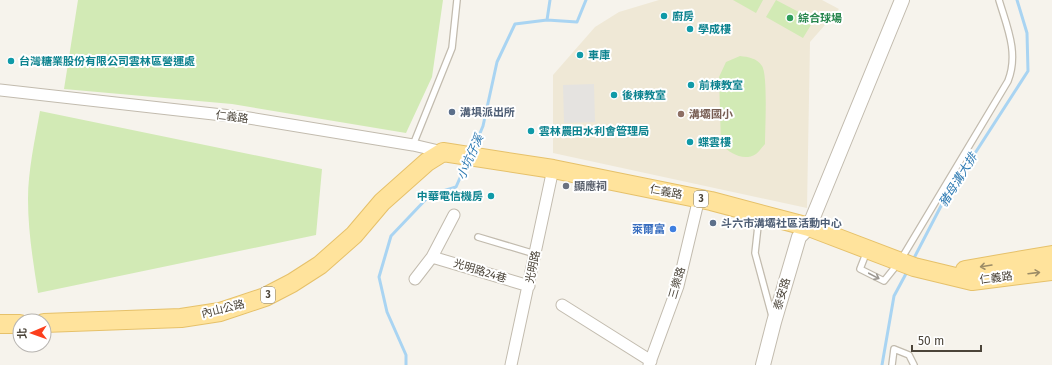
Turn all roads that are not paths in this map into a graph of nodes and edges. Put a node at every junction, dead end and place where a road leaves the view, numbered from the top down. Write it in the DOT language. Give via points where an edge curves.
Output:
graph roads {
  1 [pos="457,0"];
  2 [pos="902,0"];
  3 [pos="999,0"];
  4 [pos="0,90"];
  5 [pos="413,145"];
  6 [pos="443,152"];
  7 [pos="553,169"];
  8 [pos="699,198"];
  9 [pos="759,213"];
  10 [pos="454,215"];
  11 [pos="809,227"];
  12 [pos="478,237"];
  13 [pos="868,249"];
  14 [pos="536,254"];
  15 [pos="432,256"];
  16 [pos="1052,256"];
  17 [pos="907,264"];
  18 [pos="1052,271"];
  19 [pos="940,273"];
  20 [pos="415,279"];
  21 [pos="529,286"];
  22 [pos="562,305"];
  23 [pos="774,322"];
  24 [pos="52,323"];
  25 [pos="0,324"];
  26 [pos="12,324"];
  27 [pos="650,363"];
  28 [pos="511,365"];
  29 [pos="763,365"];
  30 [pos="892,365"];
  31 [pos="914,365"];
  1 -- 5 [label="lane" via="452,48"];
  2 -- 11 [label="street, 泰安路"];
  3 -- 17 [label="lane" via="1013,52 1012,70"];
  4 -- 5 [label="street, 仁義路" via="249,118"];
  5 -- 6 [label="street, 仁義路"];
  6 -- 7 [label="main road, 仁義路 / 3"];
  6 -- 24 [label="main road, 內山公路 / 3" via="416,171 382,202 354,235 320,265 265,297 220,312 181,318"];
  7 -- 8 [label="main road, 仁義路 / 3"];
  7 -- 14 [label="street, 光明路"];
  8 -- 9 [label="main road, 仁義路 / 3"];
  8 -- 27 [label="street, 三樂路" via="678,286"];
  9 -- 11 [label="main road, 仁義路 / 3"];
  9 -- 23 [label="lane" via="755,253"];
  10 -- 15 [label="street"];
  11 -- 13 [label="main road, 仁義路 / 3"];
  11 -- 23 [label="street, 泰安路" via="799,237"];
  12 -- 14 [label="lane"];
  13 -- 17 [label="main road, 仁義路 / 3"];
  13 -- 17 [label="lane, one-way" via="860,269 884,282"];
  14 -- 21 [label="street, 光明路"];
  15 -- 20 [label="street"];
  15 -- 21 [label="street, 光明路24巷"];
  16 -- 19 [label="main road, 仁義路 / 3, one-way"];
  17 -- 19 [label="main road, 仁義路 / 3"];
  19 -- 18 [label="main road, 仁義路 / 3, one-way" via="972,281"];
  21 -- 28 [label="street, 光明路"];
  22 -- 27 [label="street"];
  23 -- 29 [label="street, 泰安路"];
  25 -- 26 [label="main road"];
  30 -- 31 [label="lane" via="894,349 910,355"];
}
